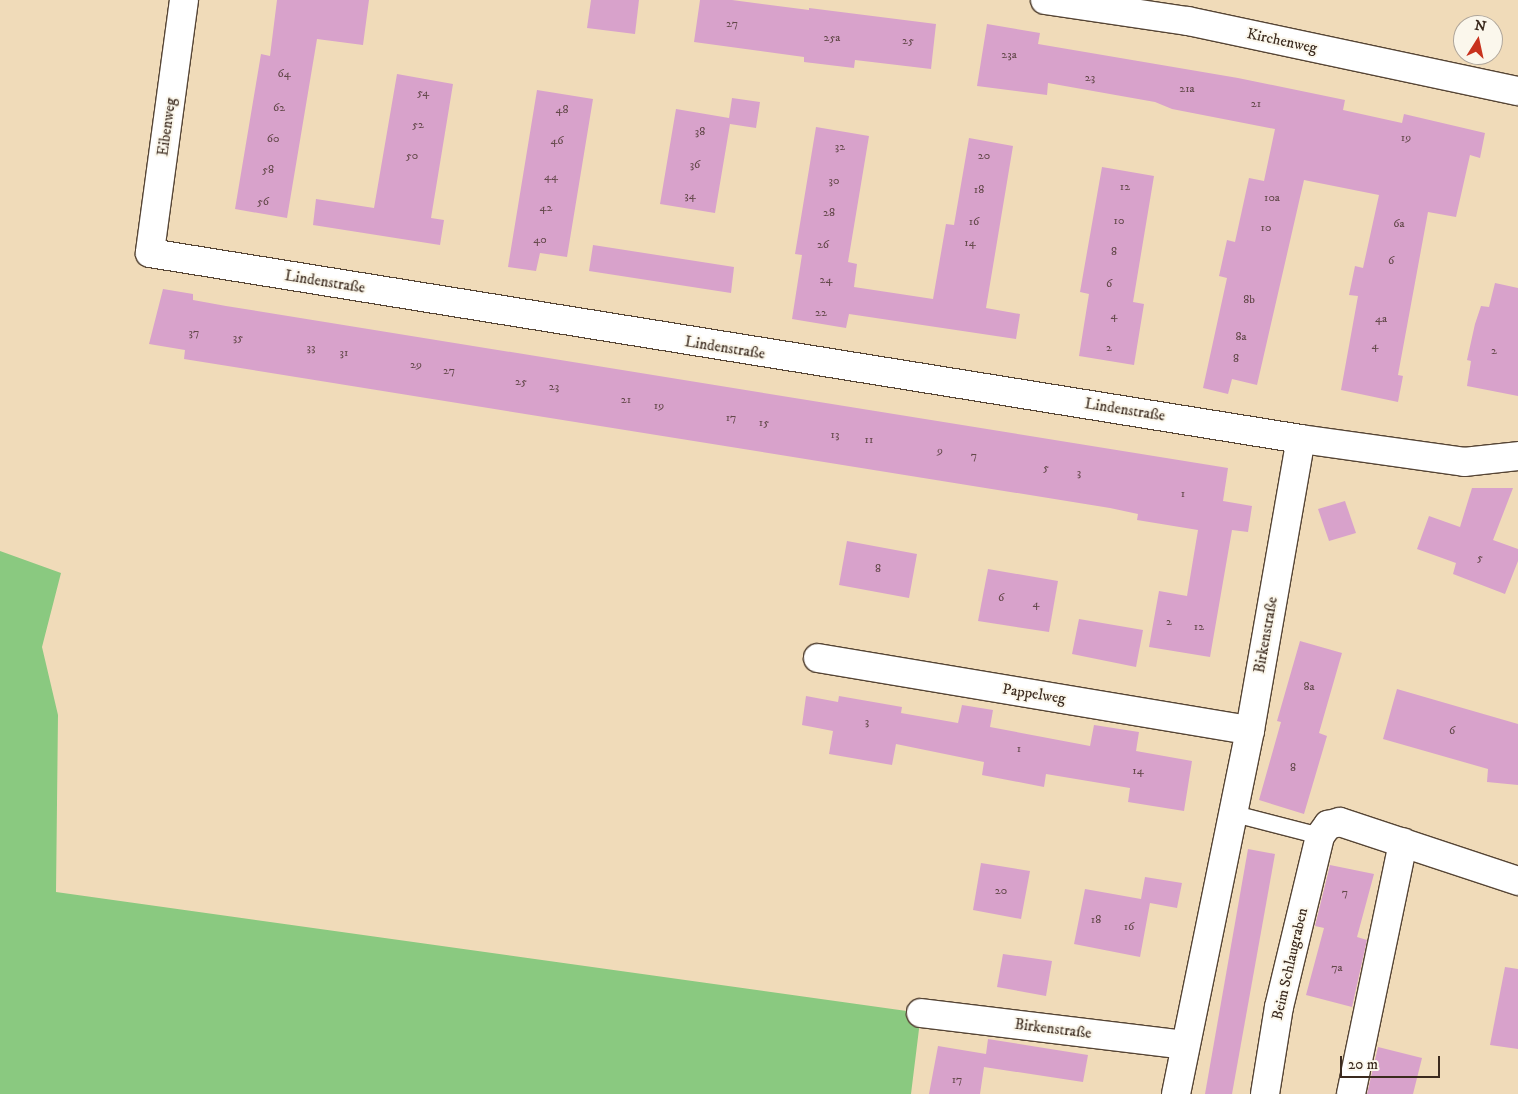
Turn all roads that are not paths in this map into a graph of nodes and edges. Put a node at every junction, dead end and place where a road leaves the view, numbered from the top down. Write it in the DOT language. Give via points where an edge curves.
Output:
graph roads {
  1 [pos="184,0"];
  2 [pos="1046,0"];
  3 [pos="1518,90"];
  4 [pos="150,253"];
  5 [pos="1300,439"];
  6 [pos="1518,456"];
  7 [pos="818,658"];
  8 [pos="1250,730"];
  9 [pos="1231,813"];
  10 [pos="1324,830"];
  11 [pos="1403,842"];
  12 [pos="1518,881"];
  13 [pos="921,1013"];
  14 [pos="1186,1045"];
  15 [pos="1176,1094"];
  16 [pos="1265,1094"];
  17 [pos="1351,1094"];
  1 -- 4 [label="street, Eibenweg"];
  2 -- 3 [label="street, Kirchenweg" via="1188,21"];
  4 -- 5 [label="street, Lindenstraße"];
  5 -- 6 [label="street" via="1464,462"];
  5 -- 8 [label="street, Birkenstraße"];
  7 -- 8 [label="street, Pappelweg"];
  8 -- 9 [label="street, Birkenstraße"];
  9 -- 10 [label="lane"];
  9 -- 14 [label="street, Birkenstraße"];
  10 -- 11 [label="street" via="1340,822"];
  10 -- 16 [label="street, Beim Schlaugraben" via="1279,1007"];
  11 -- 12 [label="street"];
  11 -- 17 [label="street"];
  13 -- 14 [label="street, Birkenstraße"];
  14 -- 15 [label="street, Birkenstraße"];
}
